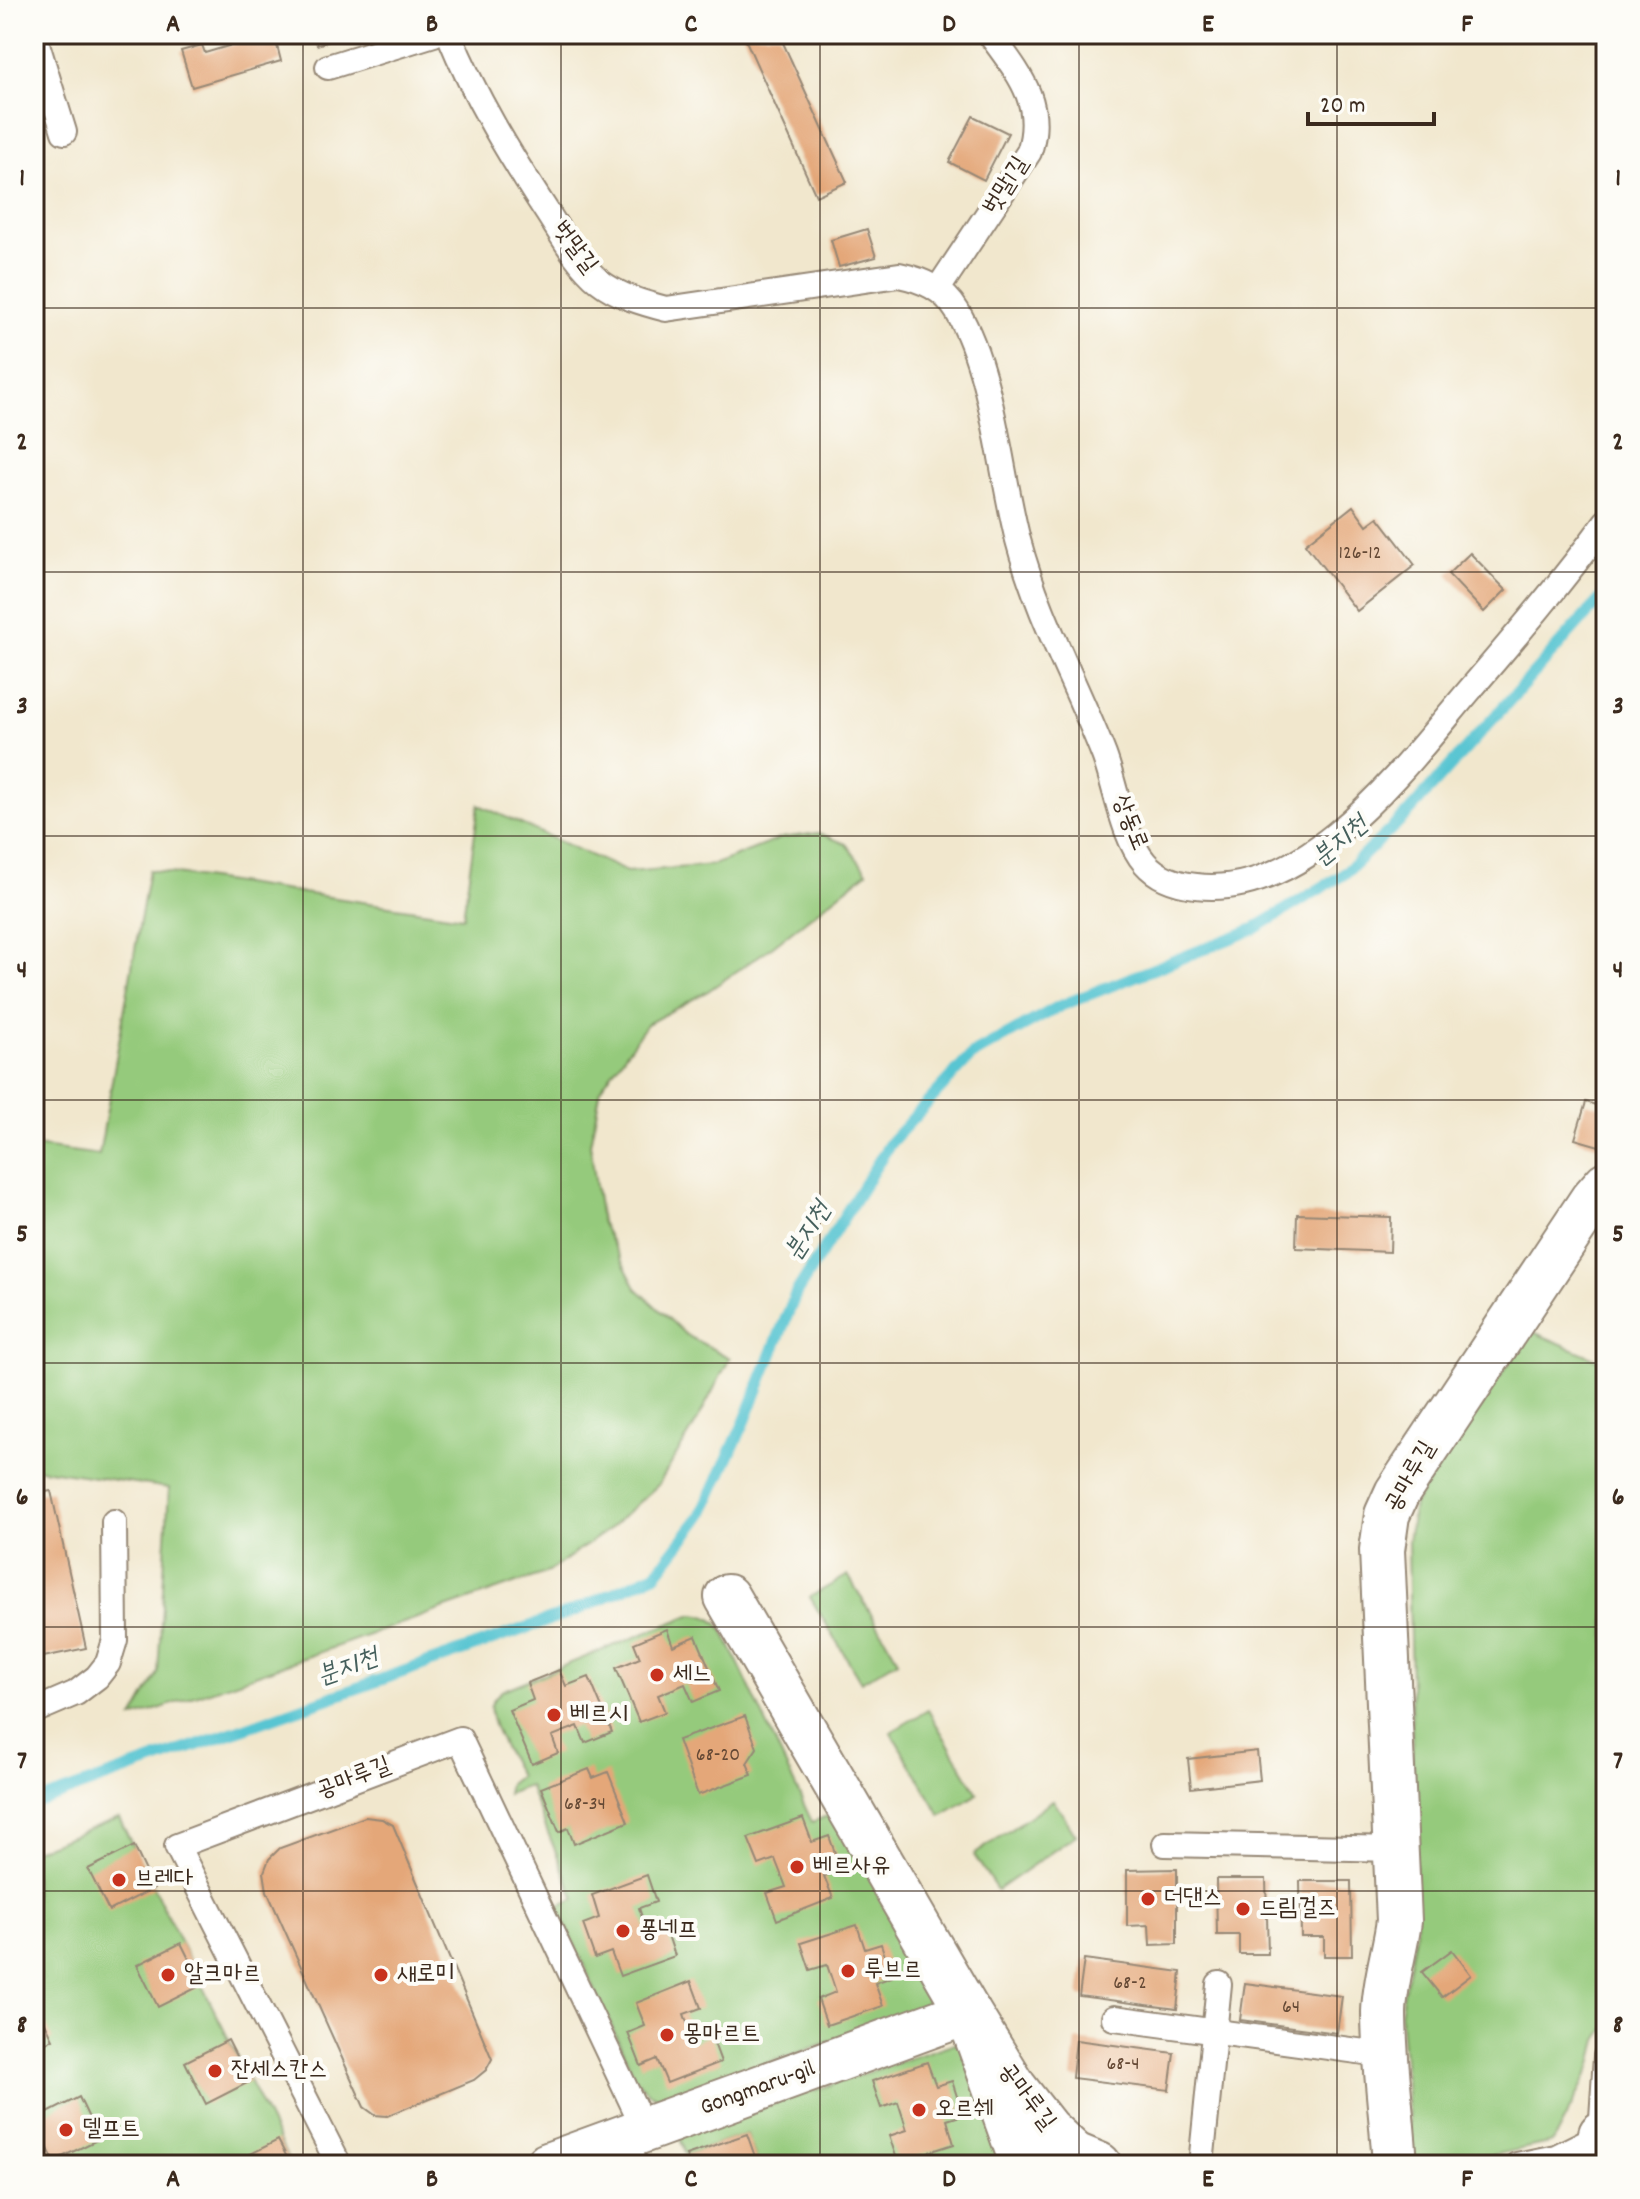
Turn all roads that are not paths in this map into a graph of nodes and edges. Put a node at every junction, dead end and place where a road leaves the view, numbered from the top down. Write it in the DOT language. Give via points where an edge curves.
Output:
graph roads {
  1 [pos="34,34"];
  2 [pos="434,34"];
  3 [pos="449,34"];
  4 [pos="990,34"];
  5 [pos="328,67"];
  6 [pos="64,132"];
  7 [pos="938,289"];
  8 [pos="1606,522"];
  9 [pos="1601,1199"];
  10 [pos="114,1522"];
  11 [pos="727,1597"];
  12 [pos="34,1711"];
  13 [pos="1165,1844"];
  14 [pos="1396,1849"];
  15 [pos="1219,1984"];
  16 [pos="968,2012"];
  17 [pos="1114,2018"];
  18 [pos="1214,2031"];
  19 [pos="1387,2055"];
  20 [pos="1606,2056"];
  21 [pos="1604,2143"];
  22 [pos="635,2144"];
  23 [pos="339,2165"];
  24 [pos="548,2165"];
  25 [pos="1023,2165"];
  26 [pos="1099,2165"];
  27 [pos="1201,2165"];
  28 [pos="1395,2165"];
  29 [pos="1517,2165"];
  1 -- 6 [label="lane"];
  2 -- 5 [label="lane"];
  3 -- 7 [label="lane, 벗말길" via="500,139 575,255 599,281 633,300 666,309 899,275"];
  4 -- 7 [label="lane, 벗말1길" via="1026,87 1036,132 1029,152"];
  7 -- 8 [label="lane, 상동로" via="971,336 1019,541 1040,607 1103,754 1131,837 1144,863 1184,885 1208,888 1261,877 1301,859 1341,830 1409,763 1540,610"];
  9 -- 14 [label="street, 공마루길" via="1397,1493 1387,1515 1382,1550"];
  10 -- 12 [label="lane" via="115,1640 108,1663 76,1693"];
  11 -- 16 [label="street, 공마루길"];
  13 -- 14 [label="lane"];
  14 -- 19 [label="street, 공마루길" via="1399,1921 1384,2012"];
  15 -- 18 [label="lane"];
  16 -- 22 [label="street, Gongmaru-gil"];
  16 -- 25 [label="street, 공마루길"];
  16 -- 26 [label="street, 공마루길" via="1047,2129 1075,2155"];
  17 -- 18 [label="lane"];
  18 -- 19 [label="lane"];
  18 -- 27 [label="lane"];
  19 -- 28 [label="street, 공마루길"];
  20 -- 21 [label="lane"];
  21 -- 29 [label="lane"];
  22 -- 23 [label="lane, 공마루길" via="460,1739 177,1846"];
  22 -- 24 [label="street, Gongmaru-gil"];
}
